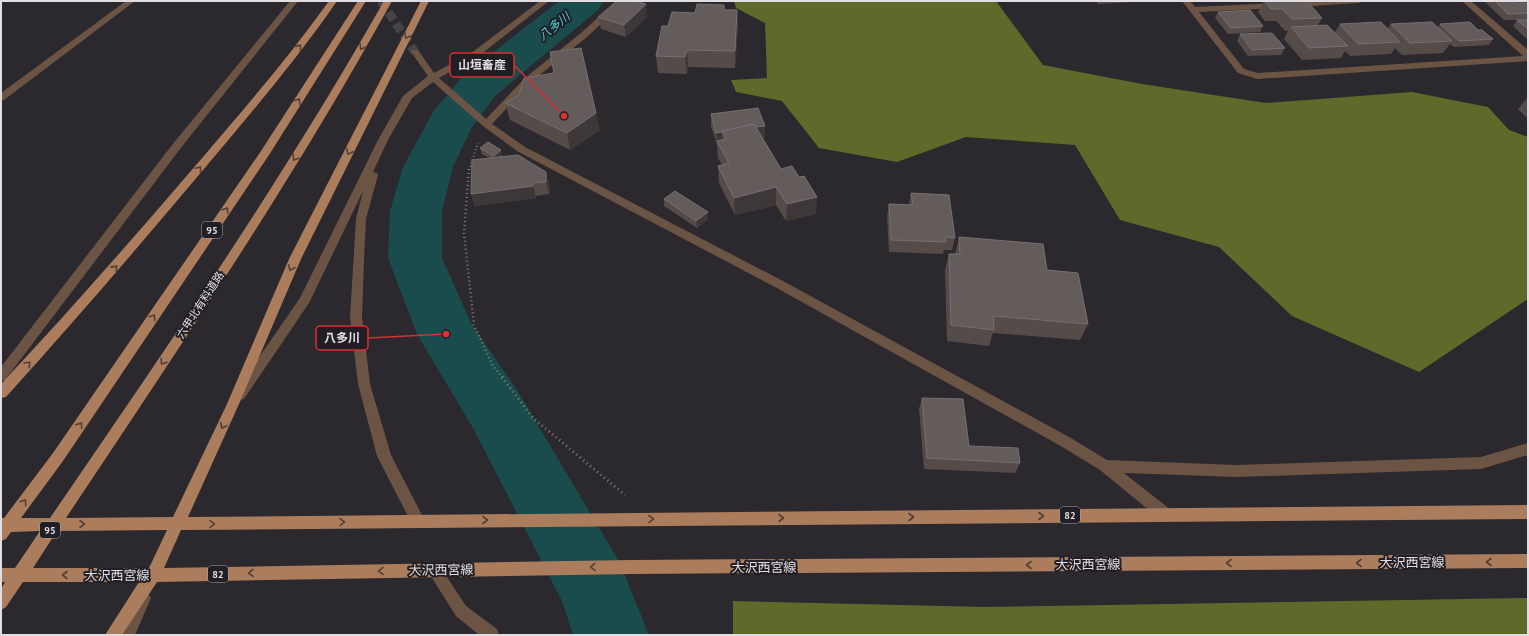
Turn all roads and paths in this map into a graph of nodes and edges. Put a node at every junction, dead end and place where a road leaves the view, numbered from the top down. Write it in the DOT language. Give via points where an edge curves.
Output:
graph roads {
  1 [pos="131,1"];
  2 [pos="294,1"];
  3 [pos="333,1"];
  4 [pos="362,1"];
  5 [pos="388,1"];
  6 [pos="425,1"];
  7 [pos="545,1"];
  8 [pos="621,1"];
  9 [pos="1186,1"];
  10 [pos="1359,1"];
  11 [pos="1466,1"];
  12 [pos="1193,10"];
  13 [pos="415,52"];
  14 [pos="1528,56"];
  15 [pos="437,80"];
  16 [pos="1,98"];
  17 [pos="488,126"];
  18 [pos="380,150"];
  19 [pos="1,376"];
  20 [pos="1,393"];
  21 [pos="233,404"];
  22 [pos="1528,449"];
  23 [pos="1105,466"];
  24 [pos="1528,512"];
  25 [pos="1166,515"];
  26 [pos="652,519"];
  27 [pos="418,521"];
  28 [pos="1,524"];
  29 [pos="177,524"];
  30 [pos="1,534"];
  31 [pos="1528,561"];
  32 [pos="434,570"];
  33 [pos="1,575"];
  34 [pos="153,575"];
  35 [pos="1,602"];
  36 [pos="113,635"];
  37 [pos="127,635"];
  38 [pos="491,635"];
  1 -- 16 [label="street"];
  2 -- 19 [label="street" via="176,147"];
  20 -- 3 [label="main road, one-way" via="149,228 230,133"];
  30 -- 4 [label="main road, 95, one-way" via="58,457 265,152"];
  5 -- 35 [label="main road, 六甲北有料道路 / 95, one-way" via="298,153 144,392"];
  6 -- 21 [label="main road, one-way" via="295,259"];
  7 -- 15 [label="street"];
  8 -- 17 [label="street" via="528,80"];
  9 -- 12 [label="street"];
  10 -- 12 [label="street"];
  11 -- 14 [label="street"];
  12 -- 14 [label="street" via="1241,71 1257,76"];
  13 -- 15 [label="street"];
  15 -- 17 [label="street"];
  15 -- 18 [label="street" via="408,96"];
  17 -- 23 [label="street" via="521,149 778,284"];
  17 -- 26 [label="path" via="479,140 469,166 464,233 474,325 493,366 533,418"];
  18 -- 21 [label="street" via="306,300"];
  18 -- 27 [label="street" via="361,219 356,317 364,384 384,456"];
  21 -- 29 [label="main road, one-way"];
  22 -- 23 [label="street" via="1481,463 1236,471"];
  23 -- 25 [label="street"];
  24 -- 25 [label="main road, 82"];
  26 -- 25 [label="main road, 82, one-way"];
  27 -- 26 [label="main road, 82, one-way"];
  29 -- 27 [label="main road, 82, one-way"];
  28 -- 29 [label="main road, 82, one-way"];
  29 -- 34 [label="main road"];
  31 -- 32 [label="main road, 大沢西宮線 / 82, one-way"];
  32 -- 34 [label="main road, 大沢西宮線 / 82, one-way"];
  32 -- 38 [label="street" via="461,611"];
  34 -- 33 [label="main road, 大沢西宮線 / 82, one-way"];
  34 -- 36 [label="main road"];
  34 -- 37 [label="street"];
}
